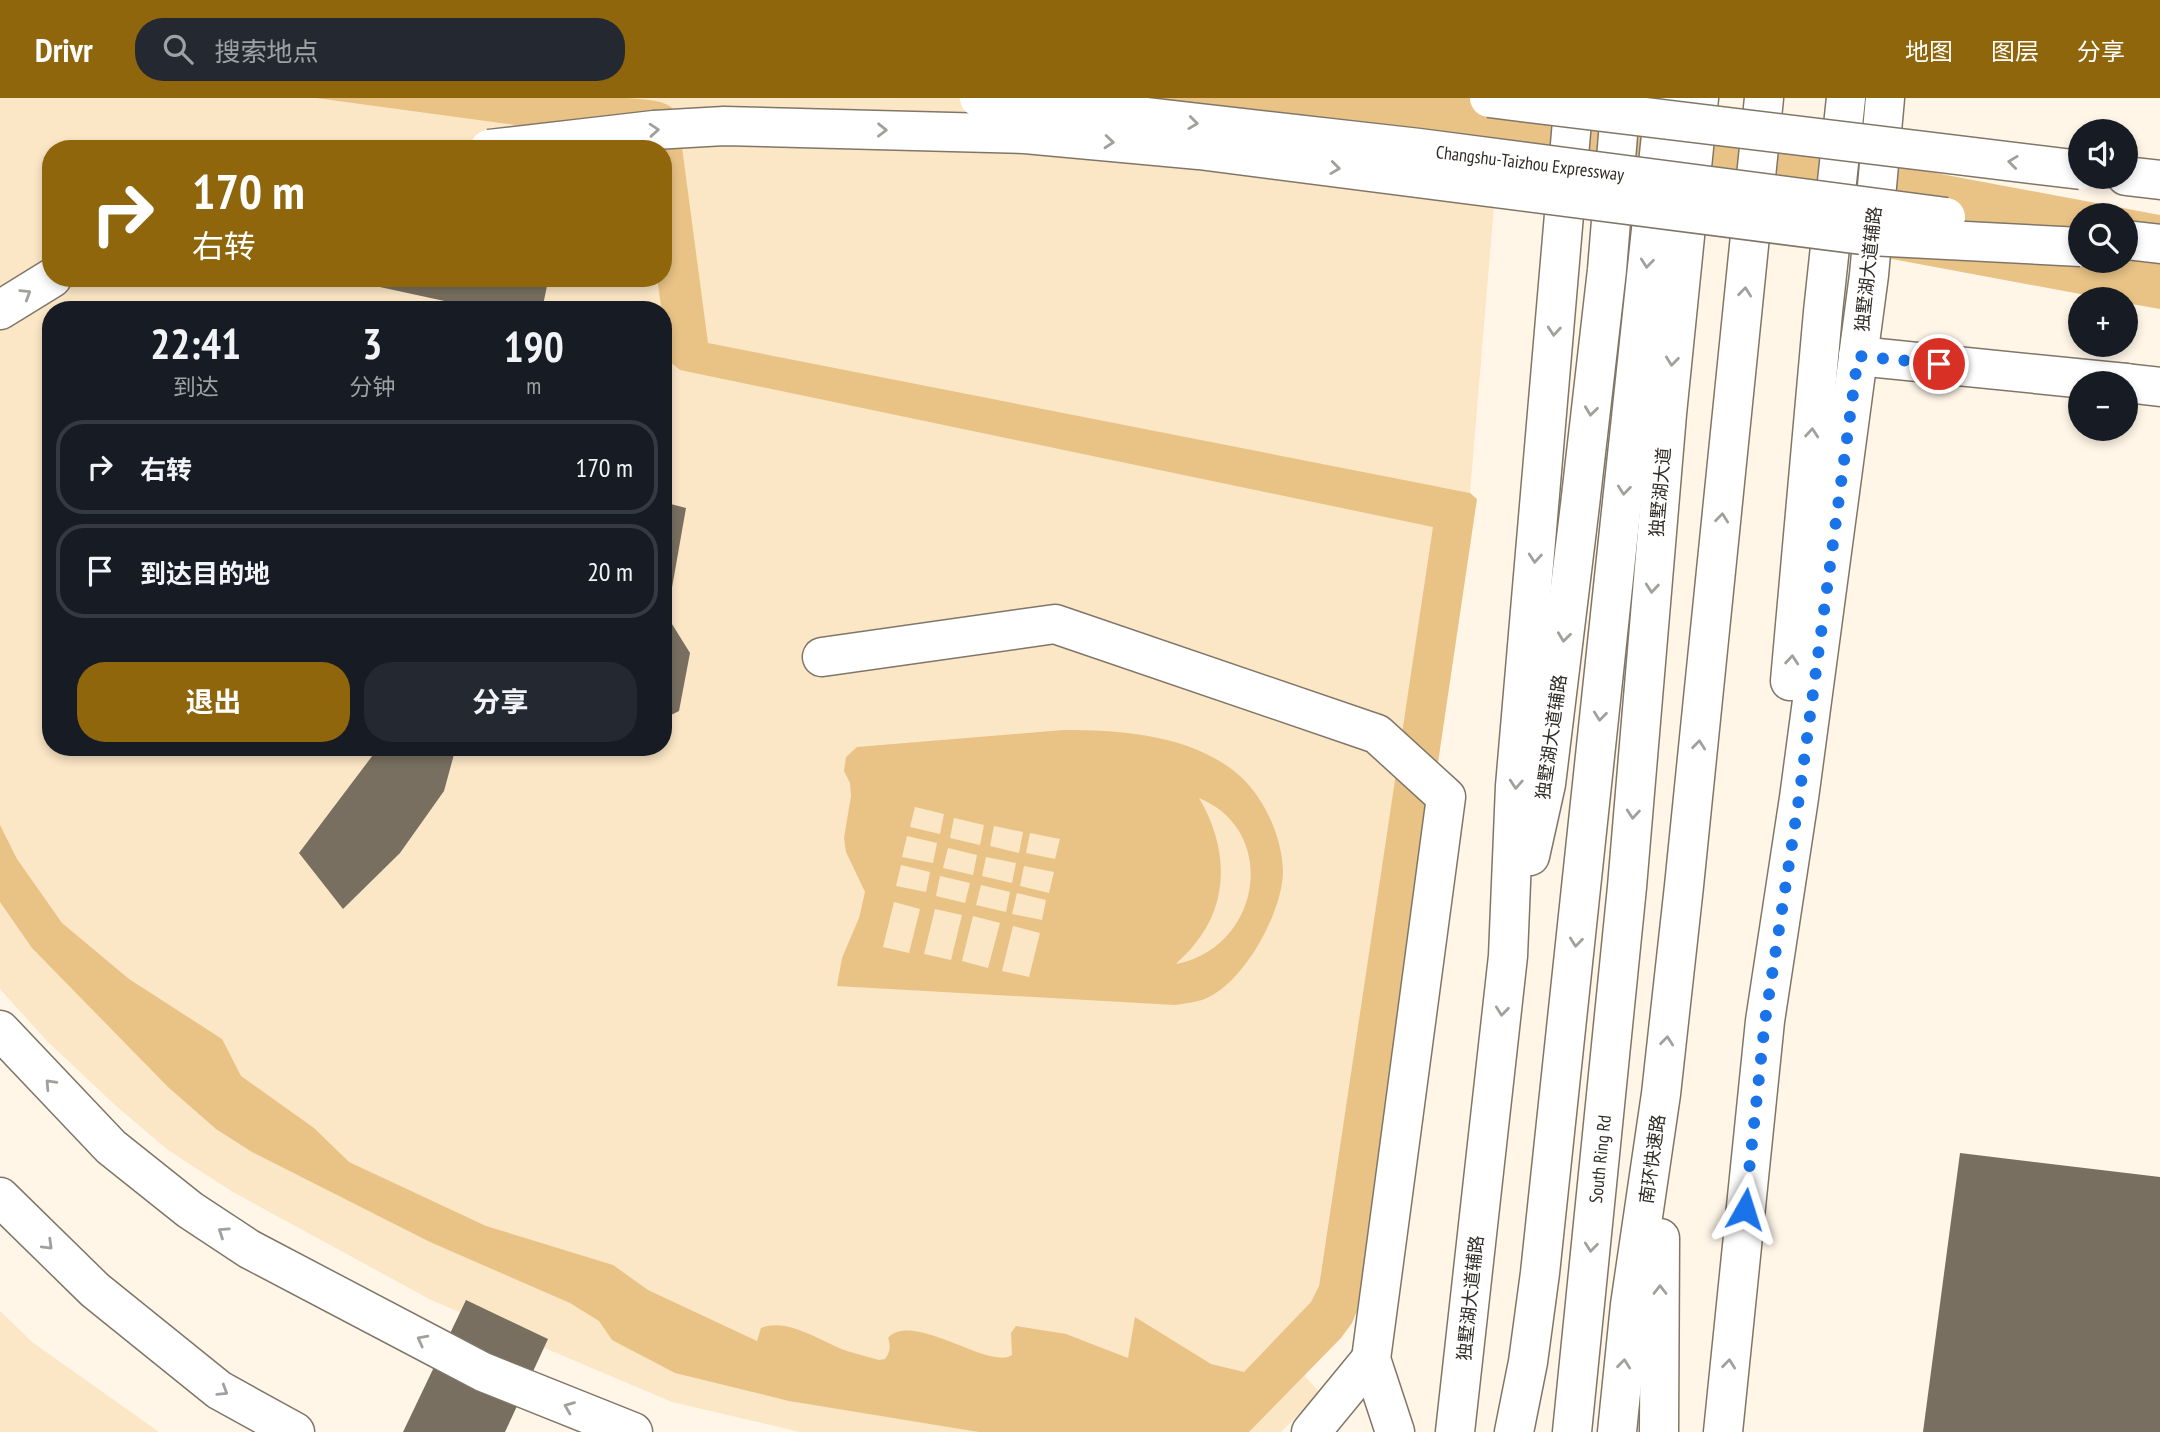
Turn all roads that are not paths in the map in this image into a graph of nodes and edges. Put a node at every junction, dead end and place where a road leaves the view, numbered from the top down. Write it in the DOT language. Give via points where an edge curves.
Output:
graph roads {
  1 [pos="979,98"];
  2 [pos="1489,98"];
  3 [pos="1574,98"];
  4 [pos="1621,98"];
  5 [pos="1665,98"];
  6 [pos="1699,98"];
  7 [pos="1764,98"];
  8 [pos="1845,112"];
  9 [pos="1883,115"];
  10 [pos="567,140"];
  11 [pos="2068,168"];
  12 [pos="2138,177"];
  13 [pos="2160,180"];
  14 [pos="2068,232"];
  15 [pos="2138,241"];
  16 [pos="2160,244"];
  17 [pos="2068,246"];
  18 [pos="2138,250"];
  19 [pos="2160,251"];
  20 [pos="42,284"];
  21 [pos="0,310"];
  22 [pos="1858,356"];
  23 [pos="2068,377"];
  24 [pos="2138,384"];
  25 [pos="2160,387"];
  26 [pos="822,657"];
  27 [pos="1627,887"];
  28 [pos="1508,956"];
  29 [pos="1765,1021"];
  30 [pos="0,1030"];
  31 [pos="1661,1094"];
  32 [pos="0,1197"];
  33 [pos="1371,1359"];
  34 [pos="295,1432"];
  35 [pos="633,1432"];
  36 [pos="1311,1432"];
  37 [pos="1395,1432"];
  38 [pos="1455,1432"];
  39 [pos="1514,1432"];
  40 [pos="1572,1432"];
  41 [pos="1617,1432"];
  42 [pos="1659,1432"];
  43 [pos="1723,1432"];
  1 -- 14 [label="main road, Changshu-Taizhou Expressway, one-way, bridge" via="1419,148"];
  11 -- 2 [label="main road, one-way, bridge"];
  3 -- 28 [label="main road, 独墅湖大道辅路, one-way, bridge" via="1515,786"];
  4 -- 28 [label="main road, 独墅湖大道辅路, one-way, bridge" via="1607,270 1546,784"];
  5 -- 39 [label="main road, one-way, bridge" via="1540,1273"];
  6 -- 27 [label="main road, 独墅湖大道, one-way, bridge"];
  31 -- 7 [label="main road, 南环快速路, one-way, bridge"];
  29 -- 8 [label="main road, 独墅湖大道辅路, one-way, bridge" via="1781,785"];
  9 -- 22 [label="main road, 独墅湖大道辅路, bridge"];
  10 -- 17 [label="main road, one-way, bridge" via="724,126 1025,134 1199,150 1870,236"];
  12 -- 13 [label="main road"];
  15 -- 16 [label="main road"];
  18 -- 19 [label="main road"];
  21 -- 20 [label="main road, one-way"];
  22 -- 23 [label="main road"];
  22 -- 29 [label="main road, 独墅湖大道辅路"];
  24 -- 25 [label="main road"];
  26 -- 33 [label="main road" via="1055,624 1377,734 1446,797"];
  27 -- 40 [label="main road, South Ring Rd, one-way"];
  28 -- 38 [label="main road, 独墅湖大道辅路, one-way"];
  43 -- 29 [label="main road, 独墅湖大道辅路, one-way"];
  35 -- 30 [label="main road, one-way" via="482,1372 249,1249 190,1210 111,1147"];
  41 -- 31 [label="main road, 南环快速路, one-way" via="1630,1305"];
  42 -- 31 [label="main road, one-way"];
  32 -- 34 [label="main road, one-way" via="95,1290 219,1390"];
  33 -- 36 [label="main road"];
  33 -- 37 [label="main road"];
}
